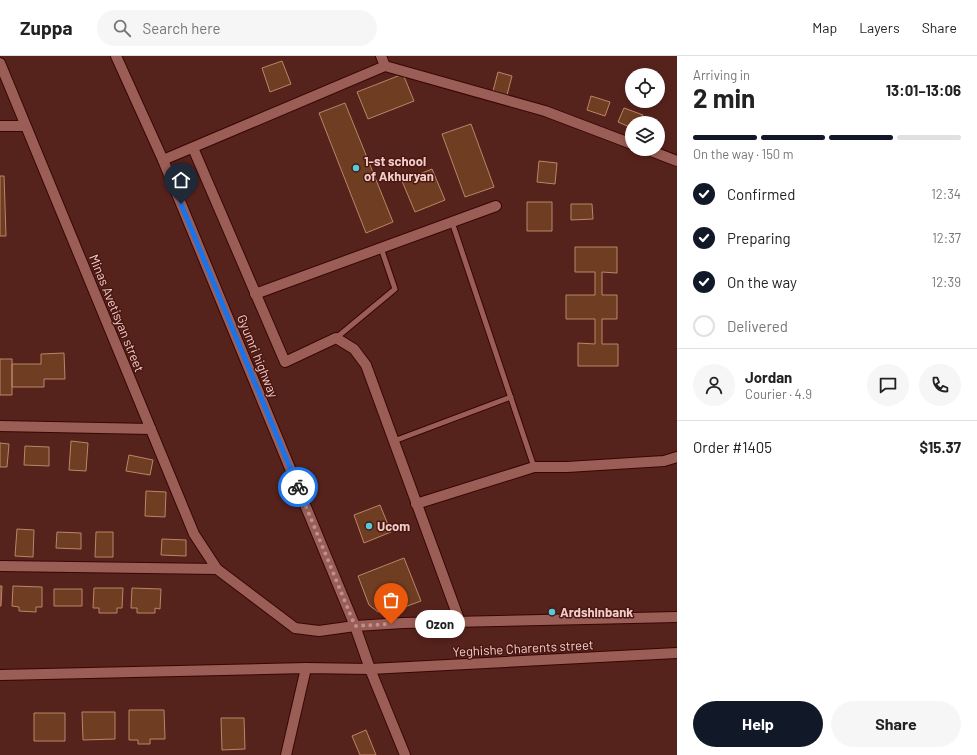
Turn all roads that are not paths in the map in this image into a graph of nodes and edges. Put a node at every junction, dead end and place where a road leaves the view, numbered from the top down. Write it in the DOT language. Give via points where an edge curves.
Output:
graph roads {
  1 [pos="116,56"];
  2 [pos="381,56"];
  3 [pos="0,63"];
  4 [pos="385,66"];
  5 [pos="0,126"];
  6 [pos="26,126"];
  7 [pos="625,141"];
  8 [pos="193,148"];
  9 [pos="664,156"];
  10 [pos="163,160"];
  11 [pos="677,161"];
  12 [pos="496,206"];
  13 [pos="452,222"];
  14 [pos="381,248"];
  15 [pos="255,294"];
  16 [pos="336,338"];
  17 [pos="511,397"];
  18 [pos="0,426"];
  19 [pos="151,428"];
  20 [pos="394,441"];
  21 [pos="677,457"];
  22 [pos="534,467"];
  23 [pos="416,504"];
  24 [pos="0,566"];
  25 [pos="217,569"];
  26 [pos="677,618"];
  27 [pos="460,622"];
  28 [pos="355,626"];
  29 [pos="677,653"];
  30 [pos="306,668"];
  31 [pos="370,669"];
  32 [pos="0,674"];
  33 [pos="286,755"];
  34 [pos="405,755"];
  1 -- 10 [label="street, Gyumri highway"];
  2 -- 4 [label="street"];
  3 -- 6 [label="street, Minas Avetisyan street"];
  4 -- 7 [label="street" via="545,111"];
  4 -- 8 [label="street"];
  5 -- 6 [label="street"];
  6 -- 19 [label="street, Minas Avetisyan street"];
  8 -- 10 [label="street"];
  8 -- 15 [label="street"];
  9 -- 11 [label="street"];
  10 -- 28 [label="street, Gyumri highway"];
  12 -- 13 [label="street"];
  13 -- 14 [label="street"];
  13 -- 17 [label="lane"];
  14 -- 15 [label="street"];
  14 -- 16 [label="lane" via="395,289"];
  15 -- 16 [label="street" via="285,362"];
  16 -- 20 [label="street" via="354,349 366,365"];
  17 -- 20 [label="lane"];
  17 -- 22 [label="lane"];
  18 -- 19 [label="street"];
  19 -- 25 [label="street, Minas Avetisyan street" via="194,534"];
  20 -- 23 [label="street"];
  21 -- 22 [label="street" via="664,461"];
  22 -- 23 [label="street"];
  23 -- 27 [label="street"];
  24 -- 25 [label="street"];
  25 -- 28 [label="street, Minas Avetisyan street" via="296,628 319,631"];
  26 -- 27 [label="street, Minas Avetisyan street"];
  27 -- 28 [label="street, Minas Avetisyan street"];
  28 -- 31 [label="street, Gyumri highway"];
  29 -- 31 [label="street, Yeghishe Charents street"];
  30 -- 31 [label="street, Yeghishe Charents street"];
  30 -- 32 [label="street, Yeghishe Charents street"];
  30 -- 33 [label="street"];
  31 -- 34 [label="street, Gyumri highway"];
}
